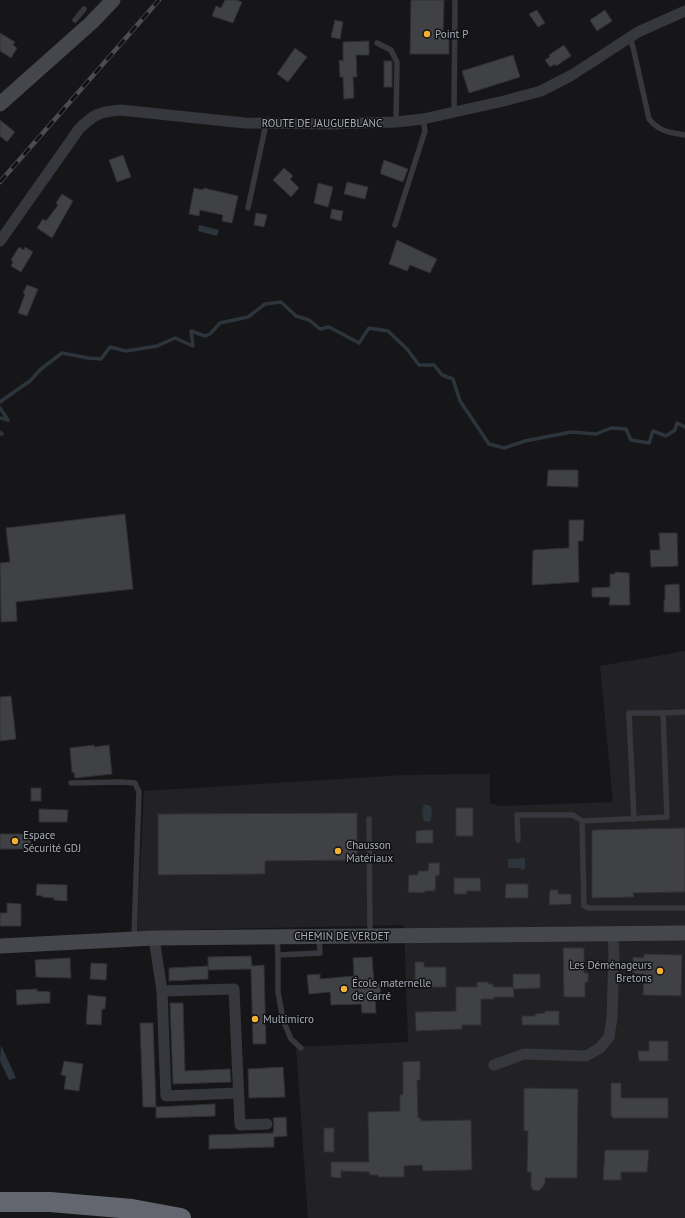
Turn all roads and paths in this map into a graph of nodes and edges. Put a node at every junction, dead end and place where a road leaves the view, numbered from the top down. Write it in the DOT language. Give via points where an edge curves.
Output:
graph roads {
  1 [pos="114,0"];
  2 [pos="455,0"];
  3 [pos="84,8"];
  4 [pos="685,12"];
  5 [pos="75,20"];
  6 [pos="629,37"];
  7 [pos="377,43"];
  8 [pos="0,104"];
  9 [pos="454,112"];
  10 [pos="423,119"];
  11 [pos="396,122"];
  12 [pos="266,124"];
  13 [pos="685,136"];
  14 [pos="248,208"];
  15 [pos="394,225"];
  16 [pos="0,241"];
  17 [pos="663,712"];
  18 [pos="685,712"];
  19 [pos="71,783"];
  20 [pos="369,819"];
  21 [pos="634,819"];
  22 [pos="582,820"];
  23 [pos="518,840"];
  24 [pos="685,908"];
  25 [pos="613,933"];
  26 [pos="685,933"];
  27 [pos="276,936"];
  28 [pos="319,936"];
  29 [pos="370,936"];
  30 [pos="134,938"];
  31 [pos="154,938"];
  32 [pos="0,946"];
  33 [pos="278,954"];
  34 [pos="162,991"];
  35 [pos="301,1048"];
  36 [pos="494,1065"];
  37 [pos="238,1093"];
  38 [pos="267,1124"];
  39 [pos="0,1202"];
  40 [pos="181,1218"];
  1 -- 8 [label="street"];
  2 -- 9 [label="lane"];
  3 -- 5 [label="lane"];
  4 -- 6 [label="street, ROUTE DE JAUGUEBLANC"];
  6 -- 9 [label="street, ROUTE DE JAUGUEBLANC" via="572,75 542,91"];
  6 -- 13 [label="lane" via="649,119 663,131"];
  7 -- 11 [label="lane" via="391,50 397,62"];
  9 -- 10 [label="street, ROUTE DE JAUGUEBLANC"];
  10 -- 11 [label="street, ROUTE DE JAUGUEBLANC"];
  10 -- 15 [label="lane" via="424,131"];
  11 -- 12 [label="street, ROUTE DE JAUGUEBLANC"];
  12 -- 14 [label="lane"];
  12 -- 16 [label="street, ROUTE DE JAUGUEBLANC" via="120,110 97,114 79,129"];
  17 -- 18 [label="lane"];
  17 -- 21 [label="lane" via="667,818"];
  17 -- 21 [label="lane" via="629,713"];
  19 -- 30 [label="lane" via="135,783 139,792"];
  20 -- 29 [label="lane"];
  21 -- 22 [label="lane"];
  22 -- 23 [label="lane" via="573,815 517,815"];
  22 -- 24 [label="lane" via="584,906"];
  25 -- 26 [label="street, CHEMIN DE VERDET"];
  25 -- 29 [label="street, CHEMIN DE VERDET"];
  25 -- 36 [label="street" via="612,1018 609,1037 600,1048 586,1056 524,1054"];
  27 -- 28 [label="street, CHEMIN DE VERDET"];
  27 -- 31 [label="street, CHEMIN DE VERDET"];
  27 -- 33 [label="lane"];
  28 -- 29 [label="street, CHEMIN DE VERDET"];
  28 -- 33 [label="lane" via="320,953"];
  30 -- 31 [label="street, CHEMIN DE VERDET"];
  30 -- 32 [label="street, CHEMIN DE VERDET"];
  31 -- 34 [label="street"];
  33 -- 35 [label="lane" via="278,992 283,1020 291,1039"];
  34 -- 37 [label="street" via="234,989"];
  34 -- 37 [label="street" via="166,1096"];
  37 -- 38 [label="street" via="240,1125"];
  39 -- 40 [label="highway" via="50,1202 132,1209"];
}
